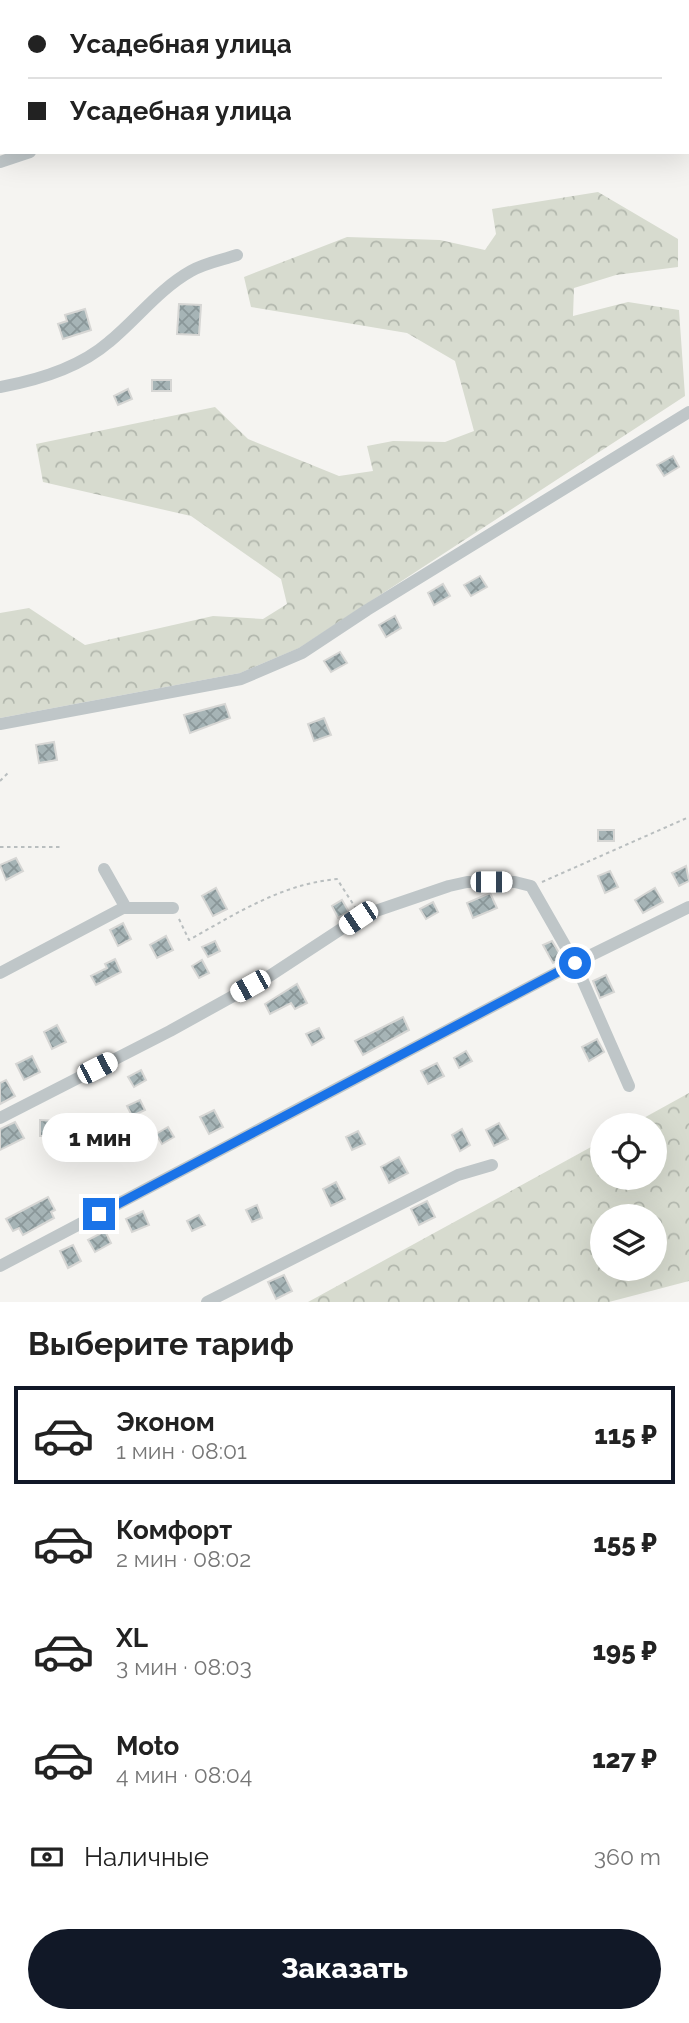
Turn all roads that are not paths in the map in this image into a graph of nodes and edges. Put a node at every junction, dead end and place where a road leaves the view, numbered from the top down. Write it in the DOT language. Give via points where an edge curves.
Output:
graph roads {
  1 [pos="24,154"];
  2 [pos="0,162"];
  3 [pos="237,255"];
  4 [pos="0,387"];
  5 [pos="689,412"];
  6 [pos="0,724"];
  7 [pos="104,869"];
  8 [pos="689,907"];
  9 [pos="126,908"];
  10 [pos="173,908"];
  11 [pos="575,963"];
  12 [pos="0,973"];
  13 [pos="629,1086"];
  14 [pos="0,1118"];
  15 [pos="492,1165"];
  16 [pos="0,1266"];
  17 [pos="207,1302"];
  1 -- 2 [label="street"];
  3 -- 4 [label="street" via="191,271 151,300 108,343 74,364"];
  5 -- 6 [label="street" via="302,653 241,679"];
  7 -- 9 [label="street"];
  8 -- 11 [label="street"];
  9 -- 10 [label="street"];
  9 -- 12 [label="street"];
  11 -- 13 [label="street"];
  11 -- 14 [label="street" via="531,886 467,882 449,886 358,918 271,975"];
  11 -- 16 [label="street"];
  15 -- 17 [label="street" via="458,1175"];
}
